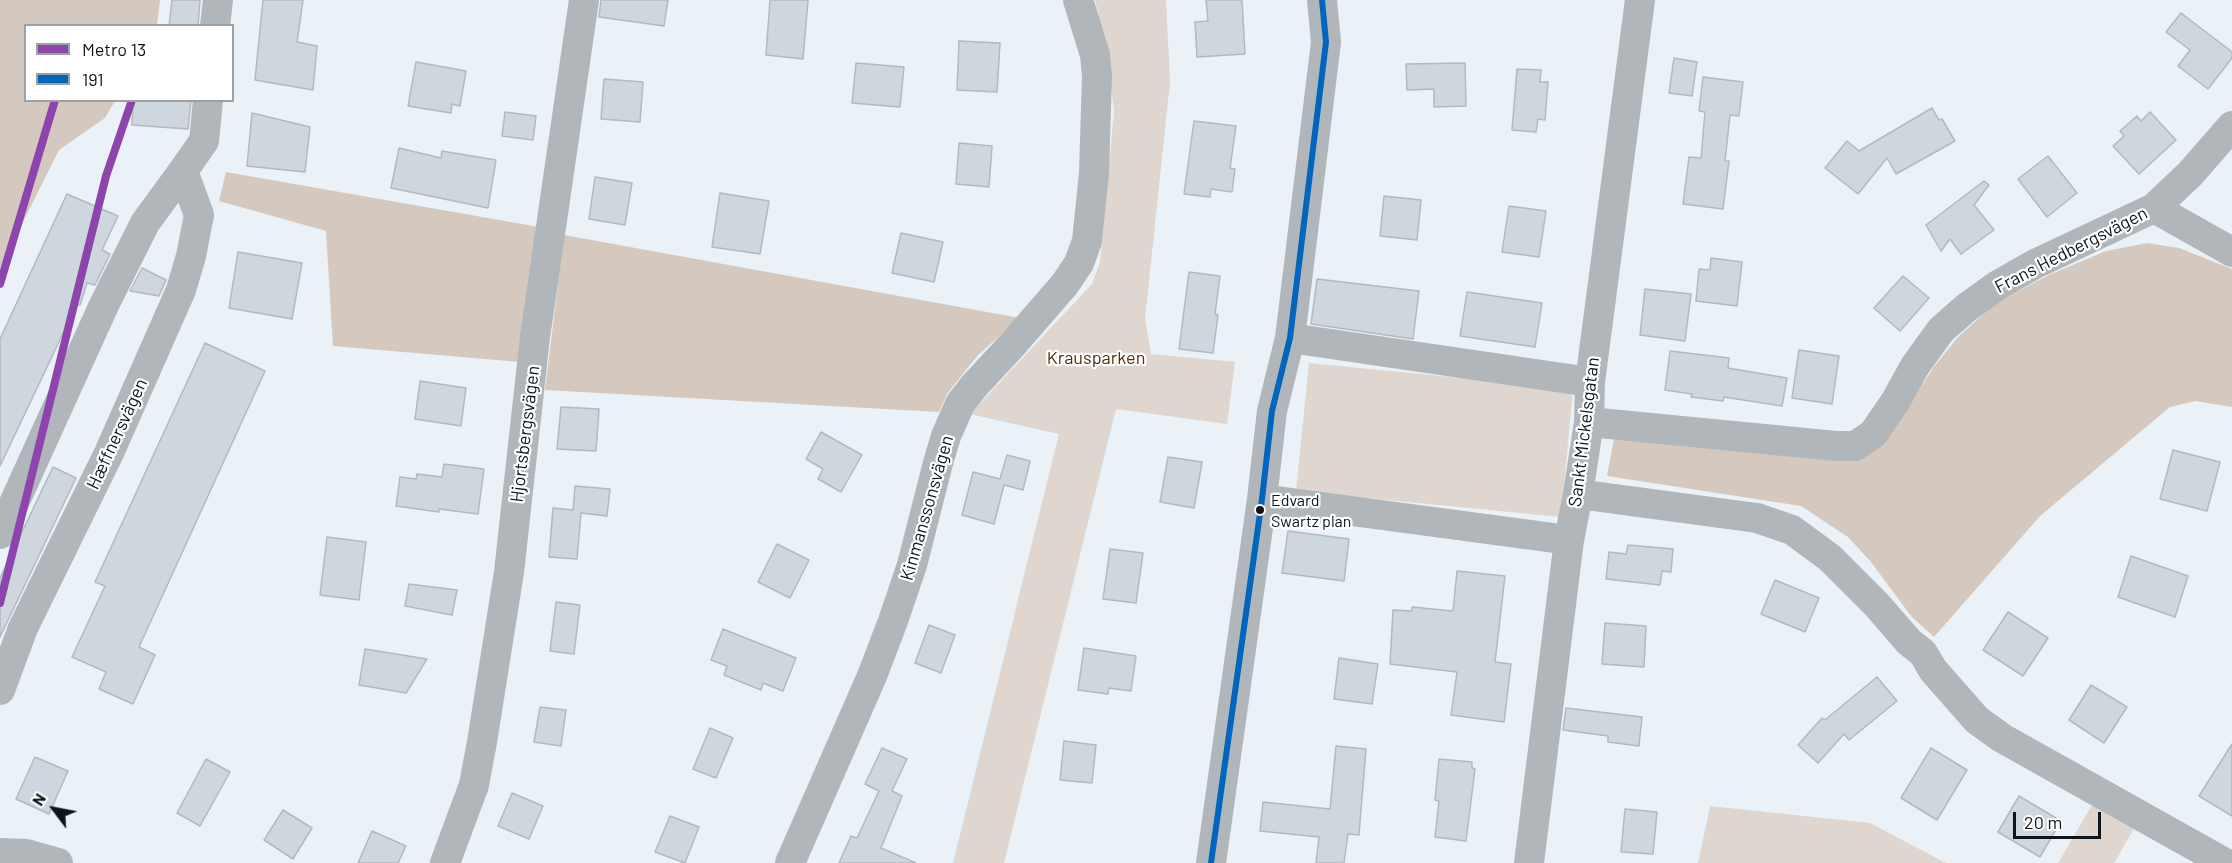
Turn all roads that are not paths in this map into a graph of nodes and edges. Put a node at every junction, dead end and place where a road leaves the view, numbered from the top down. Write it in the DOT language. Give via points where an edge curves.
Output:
graph roads {
  1 [pos="218,0"];
  2 [pos="584,0"];
  3 [pos="1078,0"];
  4 [pos="1322,0"];
  5 [pos="1640,0"];
  6 [pos="215,24"];
  7 [pos="208,102"];
  8 [pos="2232,126"];
  9 [pos="183,171"];
  10 [pos="2154,208"];
  11 [pos="2232,252"];
  12 [pos="1290,338"];
  13 [pos="1590,382"];
  14 [pos="1589,422"];
  15 [pos="1578,494"];
  16 [pos="1262,499"];
  17 [pos="0,534"];
  18 [pos="1569,540"];
  19 [pos="0,690"];
  20 [pos="0,853"];
  21 [pos="58,863"];
  22 [pos="445,863"];
  23 [pos="790,863"];
  24 [pos="1211,863"];
  25 [pos="1529,863"];
  26 [pos="2225,863"];
  1 -- 6 [label="street"];
  2 -- 22 [label="street, Hjortsbergsvägen" via="491,685 474,785"];
  3 -- 23 [label="street, Kinmanssonsvägen" via="1095,55 1097,76 1087,241 1079,263 1048,306 960,404 946,436 893,621"];
  4 -- 12 [label="street" via="1326,42"];
  5 -- 13 [label="street, Sankt Mickelsgatan"];
  7 -- 9 [label="street" via="204,141"];
  8 -- 10 [label="street, Frans Hedbergsvägen"];
  9 -- 17 [label="street" via="140,233"];
  9 -- 19 [label="street, Hæffnersvägen" via="199,215 181,290 109,453 23,628"];
  10 -- 11 [label="street"];
  10 -- 14 [label="street, Frans Hedbergsvägen" via="2035,264 1966,308 1941,330 1873,434 1855,446"];
  12 -- 13 [label="street"];
  12 -- 16 [label="street" via="1272,411"];
  13 -- 14 [label="street, Sankt Mickelsgatan"];
  14 -- 15 [label="street, Sankt Mickelsgatan"];
  15 -- 18 [label="street, Sankt Mickelsgatan"];
  15 -- 26 [label="street" via="1757,518 1792,530 1830,558 1923,652 1933,670 1977,720 2002,738"];
  16 -- 18 [label="street"];
  16 -- 24 [label="street"];
  18 -- 25 [label="street, Sankt Mickelsgatan"];
  20 -- 21 [label="street" via="26,854"];
}
